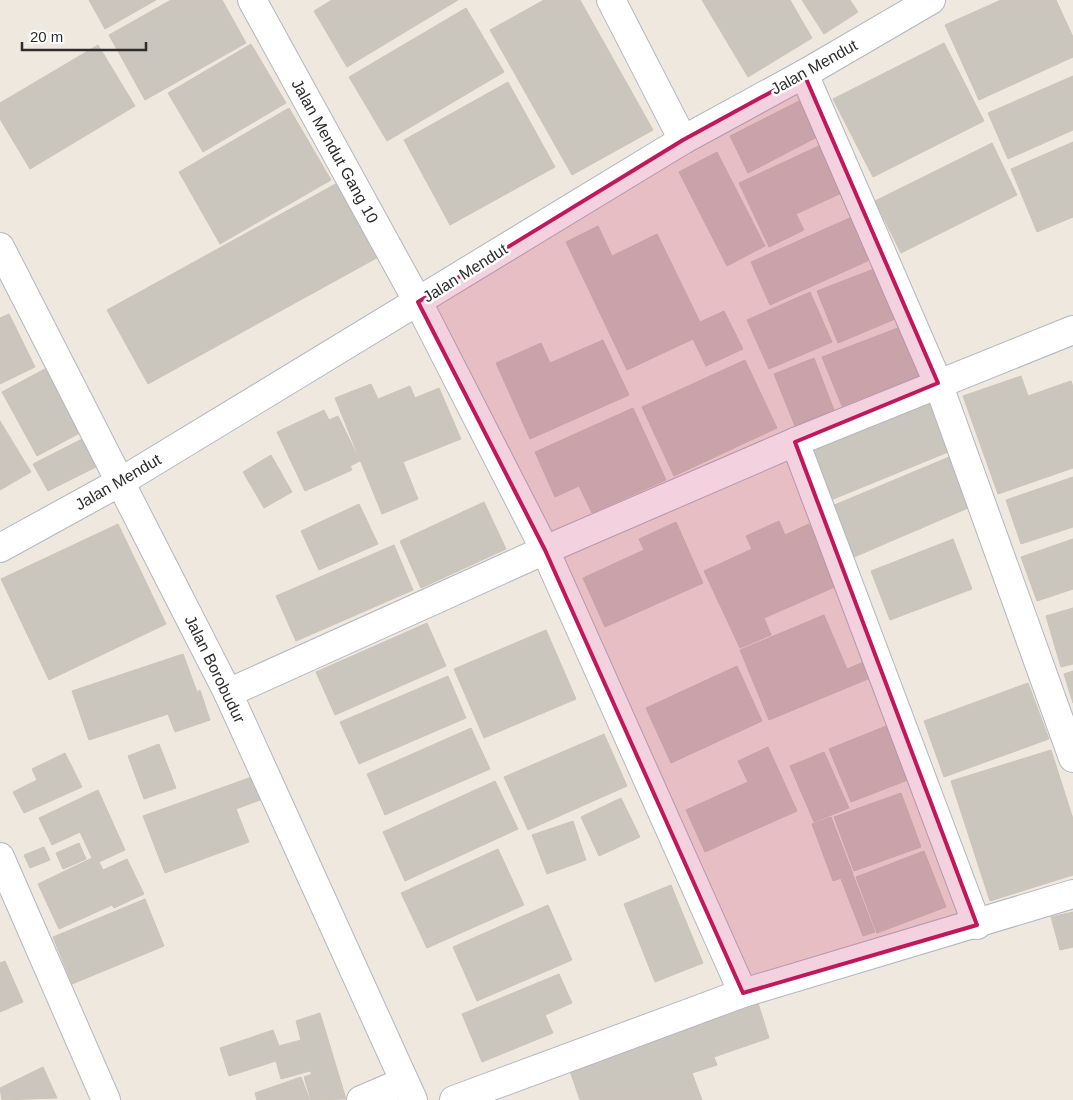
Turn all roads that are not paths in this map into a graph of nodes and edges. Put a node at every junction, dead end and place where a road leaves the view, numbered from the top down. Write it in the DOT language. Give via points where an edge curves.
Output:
graph roads {
  1 [pos="252,0"];
  2 [pos="611,0"];
  3 [pos="931,0"];
  4 [pos="804,74"];
  5 [pos="682,140"];
  6 [pos="0,247"];
  7 [pos="418,302"];
  8 [pos="1073,330"];
  9 [pos="938,384"];
  10 [pos="795,442"];
  11 [pos="122,481"];
  12 [pos="0,548"];
  13 [pos="545,550"];
  14 [pos="228,693"];
  15 [pos="1073,758"];
  16 [pos="0,857"];
  17 [pos="1073,894"];
  18 [pos="977,925"];
  19 [pos="743,993"];
  20 [pos="408,1091"];
  21 [pos="106,1100"];
  22 [pos="360,1100"];
  23 [pos="454,1100"];
  1 -- 7 [label="street, Jalan Mendut Gang 10"];
  2 -- 5 [label="street"];
  3 -- 4 [label="street, Jalan Mendut"];
  4 -- 5 [label="street, Jalan Mendut"];
  4 -- 9 [label="street"];
  5 -- 7 [label="street, Jalan Mendut"];
  6 -- 11 [label="street, Jalan Borobudur"];
  7 -- 11 [label="street, Jalan Mendut"];
  7 -- 13 [label="street, Jalan Mendut Gang 10"];
  8 -- 9 [label="street"];
  9 -- 10 [label="street"];
  9 -- 15 [label="street"];
  10 -- 13 [label="street"];
  10 -- 18 [label="street"];
  11 -- 12 [label="street, Jalan Mendut"];
  11 -- 14 [label="street, Jalan Borobudur"];
  13 -- 14 [label="street"];
  13 -- 19 [label="street, Jalan Mendut Gang 10"];
  14 -- 20 [label="street, Jalan Borobudur"];
  16 -- 21 [label="street"];
  17 -- 18 [label="street"];
  18 -- 19 [label="street"];
  19 -- 23 [label="street"];
  20 -- 22 [label="street"];
}
